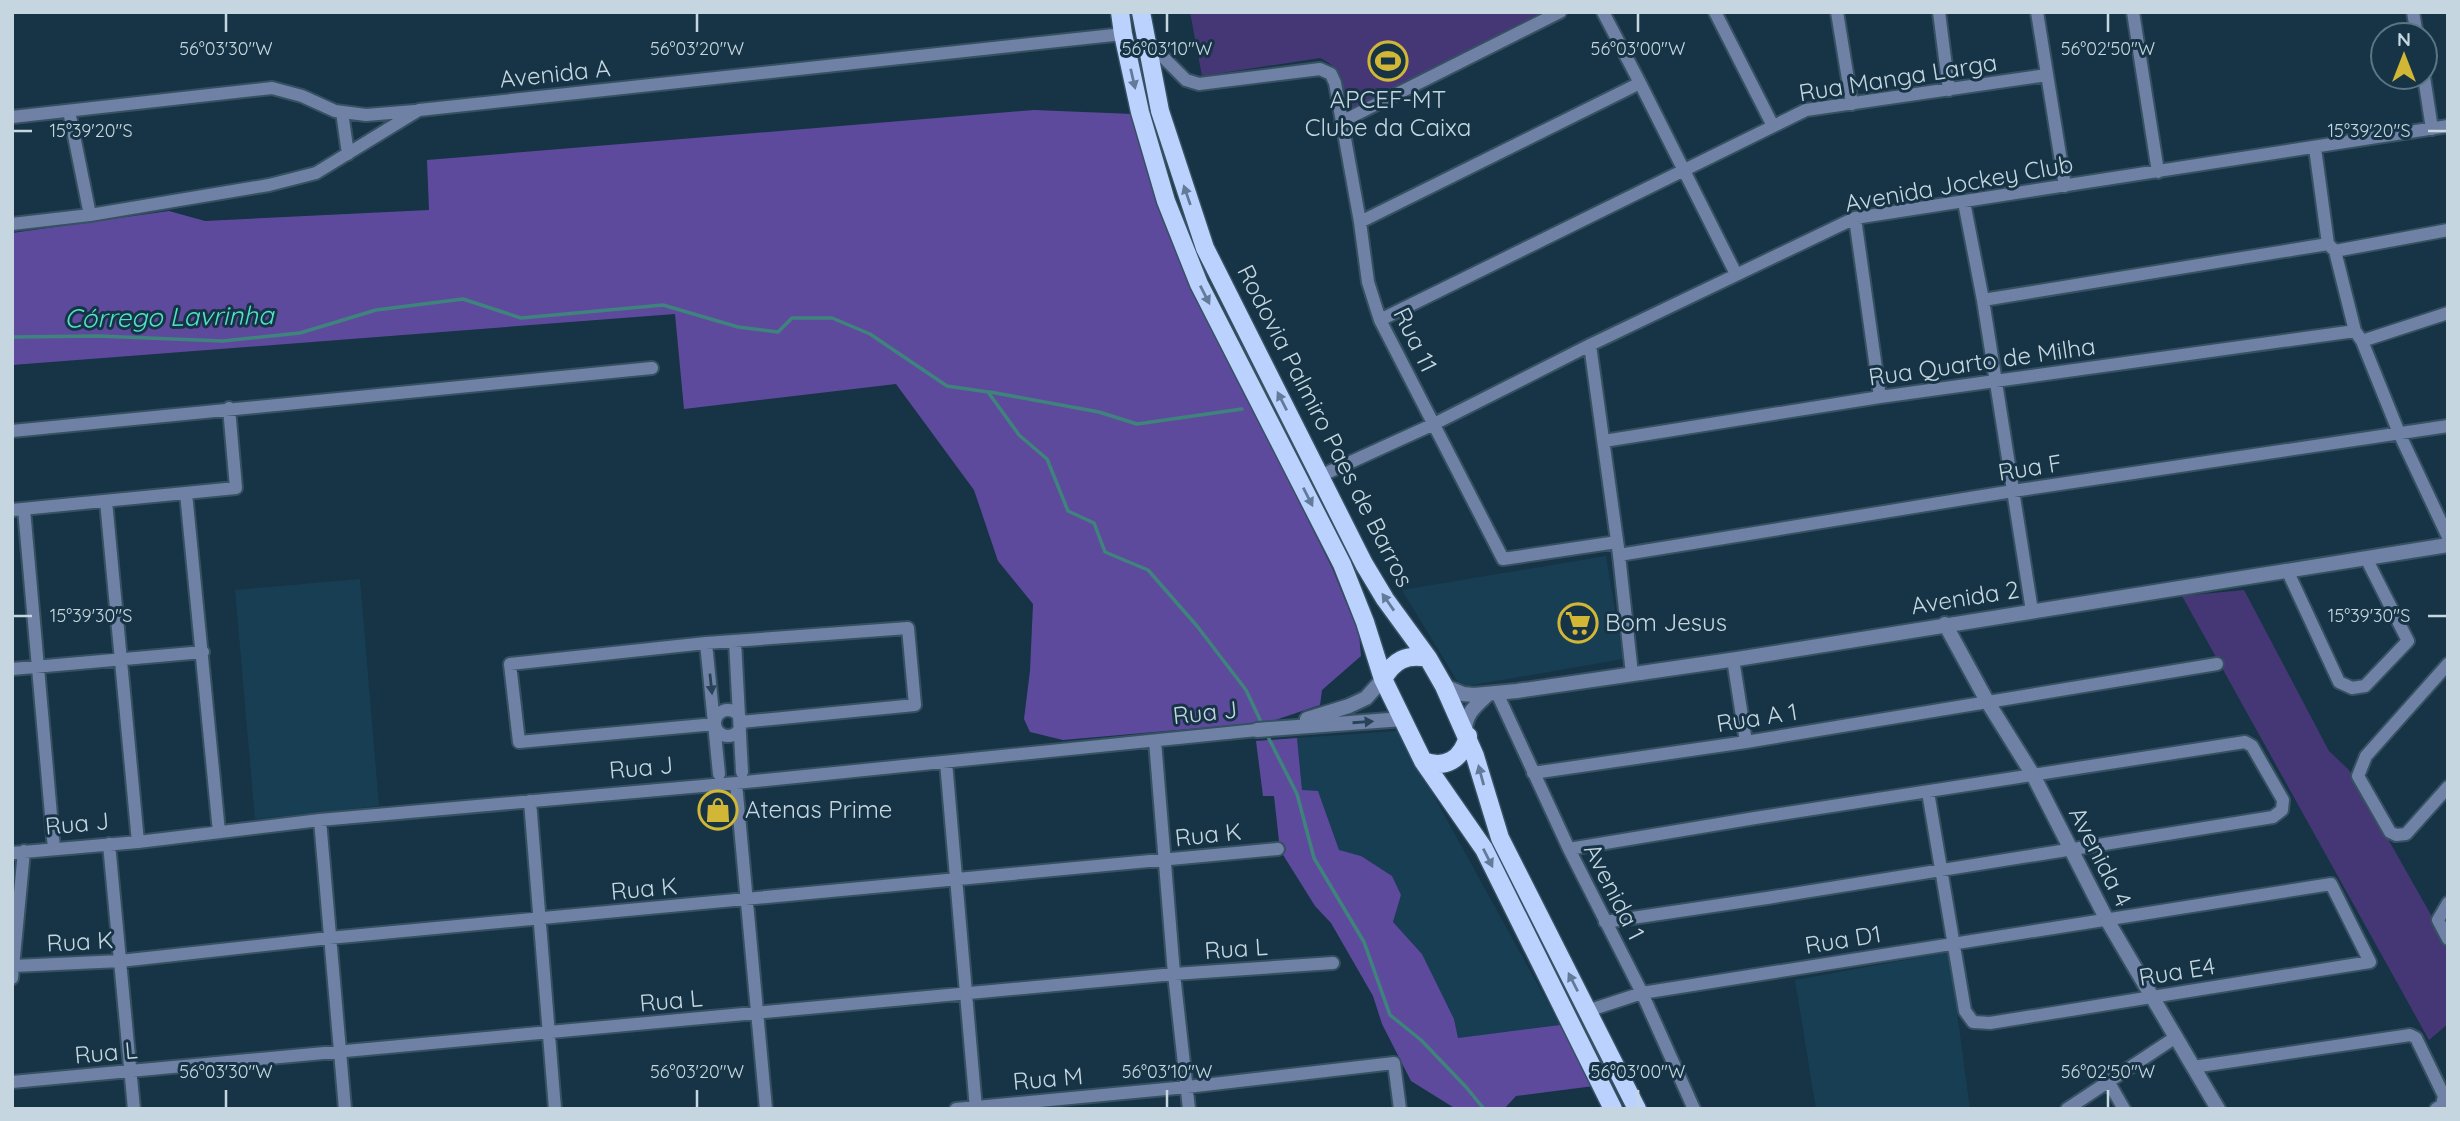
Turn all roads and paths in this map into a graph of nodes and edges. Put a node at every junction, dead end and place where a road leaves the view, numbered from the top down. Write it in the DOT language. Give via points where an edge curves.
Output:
graph roads {
  1 [pos="1120,12"];
  2 [pos="1142,12"];
  3 [pos="1560,12"];
  4 [pos="1602,12"];
  5 [pos="1715,12"];
  6 [pos="1837,12"];
  7 [pos="1939,12"];
  8 [pos="2037,12"];
  9 [pos="2133,12"];
  10 [pos="1123,34"];
  11 [pos="1145,40"];
  12 [pos="2047,75"];
  13 [pos="1640,83"];
  14 [pos="1949,90"];
  15 [pos="2426,91"];
  16 [pos="1852,104"];
  17 [pos="419,110"];
  18 [pos="69,111"];
  19 [pos="342,112"];
  20 [pos="12,117"];
  21 [pos="1341,122"];
  22 [pos="1773,126"];
  23 [pos="2448,126"];
  24 [pos="2432,129"];
  25 [pos="2315,148"];
  26 [pos="348,154"];
  27 [pos="1684,171"];
  28 [pos="2158,172"];
  29 [pos="2065,186"];
  30 [pos="1964,202"];
  31 [pos="90,215"];
  32 [pos="1855,218"];
  33 [pos="1360,222"];
  34 [pos="12,224"];
  35 [pos="2448,230"];
  36 [pos="2332,247"];
  37 [pos="1736,274"];
  38 [pos="1983,300"];
  39 [pos="2448,313"];
  40 [pos="1380,320"];
  41 [pos="2358,336"];
  42 [pos="1590,345"];
  43 [pos="652,368"];
  44 [pos="1995,382"];
  45 [pos="1880,397"];
  46 [pos="229,408"];
  47 [pos="1434,424"];
  48 [pos="2448,426"];
  49 [pos="12,431"];
  50 [pos="2399,433"];
  51 [pos="1604,442"];
  52 [pos="1320,476"];
  53 [pos="2013,491"];
  54 [pos="186,493"];
  55 [pos="106,501"];
  56 [pos="18,509"];
  57 [pos="2448,537"];
  58 [pos="2448,545"];
  59 [pos="1618,549"];
  60 [pos="2367,558"];
  61 [pos="1503,559"];
  62 [pos="2287,570"];
  63 [pos="2032,611"];
  64 [pos="1945,624"];
  65 [pos="735,641"];
  66 [pos="706,643"];
  67 [pos="202,652"];
  68 [pos="1428,658"];
  69 [pos="121,659"];
  70 [pos="1732,659"];
  71 [pos="2217,664"];
  72 [pos="2448,664"];
  73 [pos="38,666"];
  74 [pos="12,669"];
  75 [pos="1632,674"];
  76 [pos="1383,679"];
  77 [pos="1444,686"];
  78 [pos="1493,694"];
  79 [pos="1987,701"];
  80 [pos="1403,719"];
  81 [pos="741,722"];
  82 [pos="715,724"];
  83 [pos="1275,728"];
  84 [pos="1257,730"];
  85 [pos="1466,733"];
  86 [pos="1155,741"];
  87 [pos="1746,742"];
  88 [pos="1423,761"];
  89 [pos="946,762"];
  90 [pos="1533,773"];
  91 [pos="719,775"];
  92 [pos="2033,775"];
  93 [pos="739,778"];
  94 [pos="2448,787"];
  95 [pos="1928,792"];
  96 [pos="530,801"];
  97 [pos="320,820"];
  98 [pos="219,832"];
  99 [pos="138,842"];
  100 [pos="109,844"];
  101 [pos="54,849"];
  102 [pos="1278,849"];
  103 [pos="1569,849"];
  104 [pos="2072,849"];
  105 [pos="18,852"];
  106 [pos="1164,860"];
  107 [pos="1943,870"];
  108 [pos="956,880"];
  109 [pos="747,900"];
  110 [pos="2448,903"];
  111 [pos="540,920"];
  112 [pos="2107,920"];
  113 [pos="1605,922"];
  114 [pos="329,938"];
  115 [pos="2448,939"];
  116 [pos="1955,944"];
  117 [pos="120,961"];
  118 [pos="2370,961"];
  119 [pos="1333,962"];
  120 [pos="13,972"];
  121 [pos="1174,974"];
  122 [pos="1642,993"];
  123 [pos="965,995"];
  124 [pos="2153,997"];
  125 [pos="1587,1011"];
  126 [pos="757,1014"];
  127 [pos="548,1033"];
  128 [pos="2176,1037"];
  129 [pos="340,1053"];
  130 [pos="2193,1067"];
  131 [pos="131,1072"];
  132 [pos="12,1082"];
  133 [pos="2108,1082"];
  134 [pos="1187,1087"];
  135 [pos="976,1108"];
  136 [pos="134,1109"];
  137 [pos="345,1109"];
  138 [pos="555,1109"];
  139 [pos="766,1109"];
  140 [pos="956,1109"];
  141 [pos="1189,1109"];
  142 [pos="1400,1109"];
  143 [pos="1613,1109"];
  144 [pos="1637,1109"];
  145 [pos="1694,1109"];
  146 [pos="2067,1109"];
  147 [pos="2124,1109"];
  148 [pos="2218,1109"];
  149 [pos="2436,1109"];
  1 -- 10 [label="main road, Rodovia Palmiro Paes de Barros"];
  2 -- 11 [label="main road, Rodovia Palmiro Paes de Barros"];
  3 -- 21 [label="street"];
  4 -- 13 [label="street"];
  5 -- 22 [label="street"];
  6 -- 16 [label="street"];
  7 -- 14 [label="street"];
  8 -- 12 [label="street"];
  9 -- 28 [label="street"];
  10 -- 17 [label="street, Avenida A"];
  10 -- 76 [label="main road, Rodovia Palmiro Paes de Barros, one-way" via="1166,201 1199,284 1342,564"];
  11 -- 21 [label="street, Rua 11" via="1186,80 1199,84 1320,69 1331,74 1335,83"];
  52 -- 11 [label="main road, Rodovia Palmiro Paes de Barros, one-way" via="1205,248 1160,111"];
  12 -- 14 [label="street, Rua Manga Larga"];
  12 -- 29 [label="street"];
  13 -- 27 [label="street"];
  13 -- 33 [label="street"];
  14 -- 16 [label="street, Rua Manga Larga"];
  15 -- 24 [label="street"];
  16 -- 22 [label="street, Rua Manga Larga" via="1805,110"];
  17 -- 19 [label="street" via="366,115"];
  17 -- 26 [label="street, Avenida A"];
  18 -- 19 [label="street" via="272,88"];
  18 -- 20 [label="street"];
  18 -- 31 [label="street"];
  19 -- 26 [label="street"];
  21 -- 33 [label="street, Rua 11"];
  22 -- 27 [label="street, Rua Manga Larga"];
  23 -- 24 [label="street, Avenida Jockey Club"];
  24 -- 25 [label="street, Avenida Jockey Club"];
  25 -- 28 [label="street, Avenida Jockey Club"];
  25 -- 36 [label="street"];
  26 -- 31 [label="street, Avenida A" via="316,173 269,185"];
  27 -- 37 [label="street"];
  27 -- 40 [label="street, Rua Manga Larga"];
  28 -- 29 [label="street, Avenida Jockey Club"];
  29 -- 30 [label="street, Avenida Jockey Club"];
  30 -- 32 [label="street, Avenida Jockey Club"];
  30 -- 38 [label="street"];
  31 -- 34 [label="street, Avenida A"];
  32 -- 37 [label="street, Avenida Jockey Club"];
  32 -- 45 [label="street"];
  33 -- 40 [label="street, Rua 11" via="1368,282"];
  35 -- 36 [label="street"];
  36 -- 38 [label="street"];
  36 -- 41 [label="street"];
  37 -- 42 [label="street, Avenida Jockey Club"];
  38 -- 44 [label="street"];
  39 -- 41 [label="street, Rua Quarto de Milha"];
  40 -- 47 [label="street, Rua 11"];
  41 -- 44 [label="street, Rua Quarto de Milha"];
  41 -- 50 [label="street"];
  42 -- 47 [label="street, Avenida Jockey Club"];
  42 -- 51 [label="street"];
  43 -- 46 [label="street"];
  44 -- 45 [label="street, Rua Quarto de Milha"];
  44 -- 53 [label="street"];
  45 -- 51 [label="street, Rua Quarto de Milha"];
  46 -- 49 [label="street"];
  46 -- 54 [label="street" via="236,488"];
  47 -- 52 [label="street"];
  47 -- 61 [label="street, Rua 11"];
  48 -- 50 [label="street, Rua F"];
  50 -- 53 [label="street, Rua F"];
  50 -- 57 [label="street"];
  51 -- 59 [label="street"];
  68 -- 52 [label="main road, Rodovia Palmiro Paes de Barros, one-way" via="1364,564"];
  53 -- 59 [label="street, Rua F"];
  53 -- 63 [label="street"];
  54 -- 55 [label="street"];
  54 -- 67 [label="street"];
  55 -- 56 [label="street"];
  55 -- 69 [label="street"];
  56 -- 73 [label="street"];
  58 -- 60 [label="street, Avenida 2"];
  59 -- 61 [label="street, Rua F"];
  59 -- 75 [label="street"];
  60 -- 62 [label="street, Avenida 2"];
  60 -- 62 [label="street" via="2409,641 2365,686 2352,688 2339,682"];
  62 -- 63 [label="street, Avenida 2"];
  63 -- 64 [label="street, Avenida 2"];
  64 -- 70 [label="street, Avenida 2"];
  64 -- 79 [label="street, Avenida 4"];
  65 -- 66 [label="street"];
  65 -- 81 [label="street"];
  65 -- 81 [label="street" via="908,628 915,705"];
  66 -- 82 [label="street, one-way"];
  66 -- 82 [label="street" via="510,664 519,742"];
  67 -- 69 [label="street"];
  67 -- 98 [label="street"];
  68 -- 76 [label="main road" via="1401,659"];
  68 -- 77 [label="main road, Rodovia Palmiro Paes de Barros"];
  69 -- 73 [label="street"];
  69 -- 99 [label="street"];
  70 -- 75 [label="street, Avenida 2"];
  70 -- 87 [label="street"];
  71 -- 79 [label="street, Rua A 1"];
  72 -- 94 [label="street" via="2366,757 2358,776 2396,835 2406,834"];
  73 -- 74 [label="street"];
  73 -- 101 [label="street"];
  75 -- 78 [label="street, Avenida 2"];
  76 -- 80 [label="main road, Rodovia Palmiro Paes de Barros"];
  76 -- 83 [label="street, Rua J" via="1366,698 1349,706"];
  77 -- 78 [label="street, Avenida 2" via="1463,694"];
  77 -- 85 [label="main road, Rodovia Palmiro Paes de Barros"];
  78 -- 85 [label="street" via="1472,709"];
  78 -- 90 [label="street, Avenida 1"];
  79 -- 87 [label="street, Rua A 1"];
  79 -- 92 [label="street, Avenida 4"];
  83 -- 80 [label="street, Rua J, one-way"];
  80 -- 88 [label="main road, Rodovia Palmiro Paes de Barros"];
  81 -- 82 [label="street" via="729,710 717,716"];
  81 -- 82 [label="street" via="739,730 729,736 721,735"];
  81 -- 93 [label="street"];
  82 -- 91 [label="street"];
  83 -- 84 [label="street, Rua J"];
  84 -- 86 [label="street, Rua J"];
  85 -- 88 [label="main road" via="1466,746 1452,761 1432,765"];
  125 -- 85 [label="main road, Rodovia Palmiro Paes de Barros, one-way" via="1500,838"];
  86 -- 89 [label="street, Rua J"];
  86 -- 106 [label="street"];
  87 -- 90 [label="street, Rua A 1"];
  88 -- 143 [label="main road, Rodovia Palmiro Paes de Barros, one-way" via="1483,849"];
  89 -- 93 [label="street, Rua J"];
  89 -- 108 [label="street"];
  90 -- 103 [label="street, Avenida 1"];
  92 -- 95 [label="street"];
  92 -- 104 [label="street, Avenida 4"];
  92 -- 104 [label="street" via="2245,742 2252,746 2283,800 2282,810 2273,817"];
  93 -- 96 [label="street, Rua J"];
  93 -- 109 [label="street"];
  95 -- 103 [label="street"];
  95 -- 107 [label="street"];
  96 -- 97 [label="street, Rua J"];
  96 -- 111 [label="street"];
  97 -- 98 [label="street, Rua J"];
  97 -- 114 [label="street"];
  98 -- 99 [label="street, Rua J"];
  99 -- 100 [label="street, Rua J"];
  100 -- 101 [label="street, Rua J"];
  100 -- 117 [label="street"];
  101 -- 105 [label="street, Rua J"];
  102 -- 106 [label="street, Rua K"];
  103 -- 113 [label="street, Avenida 1"];
  104 -- 107 [label="street"];
  104 -- 112 [label="street, Avenida 4"];
  105 -- 120 [label="street"];
  106 -- 108 [label="street, Rua K"];
  106 -- 121 [label="street"];
  107 -- 113 [label="street"];
  107 -- 116 [label="street"];
  108 -- 109 [label="street, Rua K"];
  108 -- 123 [label="street"];
  109 -- 111 [label="street, Rua K"];
  109 -- 126 [label="street"];
  110 -- 115 [label="street" via="2438,920"];
  111 -- 114 [label="street, Rua K"];
  111 -- 127 [label="street"];
  112 -- 116 [label="street, Rua D1"];
  112 -- 118 [label="street, Rua D1" via="2331,884"];
  112 -- 124 [label="street, Avenida 4"];
  113 -- 122 [label="street, Avenida 1"];
  114 -- 117 [label="street, Rua K"];
  114 -- 129 [label="street"];
  116 -- 122 [label="street, Rua D1"];
  116 -- 124 [label="street, Rua E4" via="1965,1011 1973,1022"];
  117 -- 120 [label="street, Rua K"];
  117 -- 131 [label="street"];
  118 -- 124 [label="street, Rua E4"];
  119 -- 121 [label="street, Rua L"];
  121 -- 123 [label="street, Rua L"];
  121 -- 134 [label="street"];
  122 -- 125 [label="street, Rua D1"];
  122 -- 145 [label="street, Avenida 1"];
  123 -- 126 [label="street, Rua L"];
  123 -- 135 [label="street"];
  124 -- 128 [label="street, Avenida 4"];
  125 -- 144 [label="main road, Rodovia Palmiro Paes de Barros"];
  126 -- 127 [label="street, Rua L"];
  126 -- 139 [label="street"];
  127 -- 129 [label="street, Rua L"];
  127 -- 138 [label="street"];
  128 -- 130 [label="street, Avenida 4"];
  128 -- 133 [label="street"];
  129 -- 131 [label="street, Rua L"];
  129 -- 137 [label="street"];
  130 -- 148 [label="street, Avenida 4"];
  130 -- 149 [label="street" via="2402,1035 2416,1038 2444,1096"];
  131 -- 132 [label="street, Rua L"];
  131 -- 136 [label="street"];
  133 -- 146 [label="street"];
  133 -- 147 [label="street"];
  134 -- 135 [label="street, Rua M"];
  134 -- 141 [label="street"];
  134 -- 142 [label="street, Rua M" via="1394,1063"];
  135 -- 140 [label="street, Rua M"];
}
